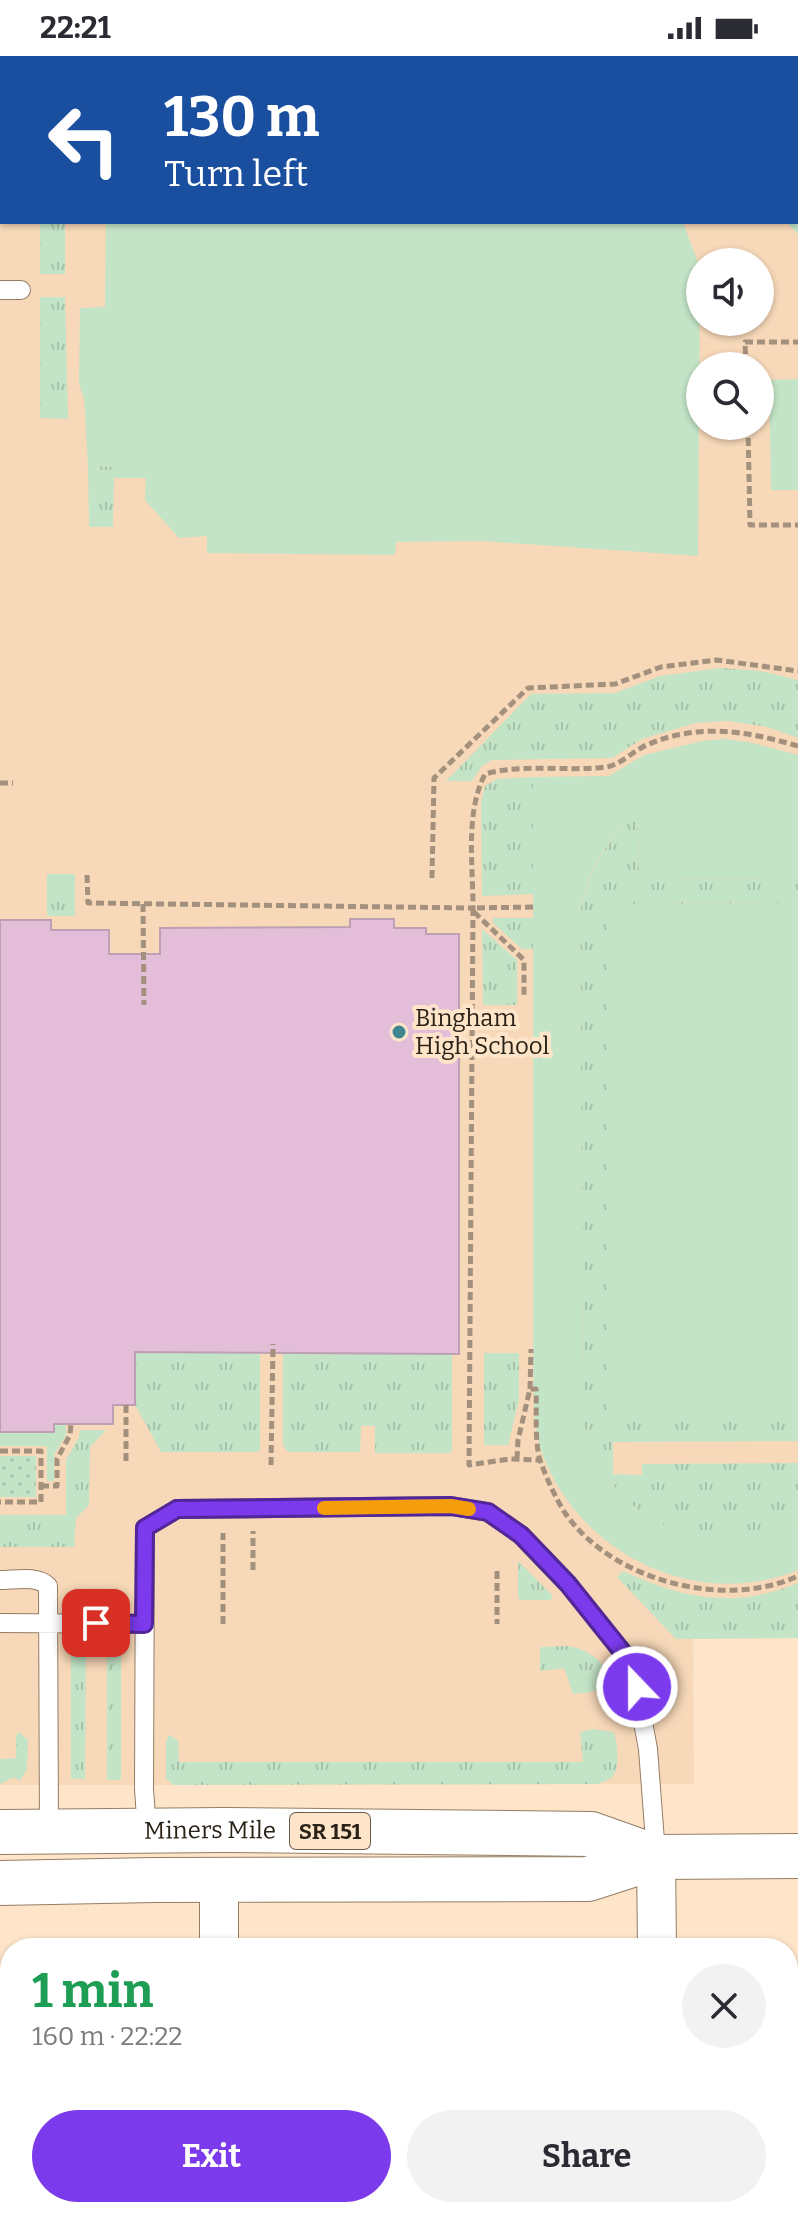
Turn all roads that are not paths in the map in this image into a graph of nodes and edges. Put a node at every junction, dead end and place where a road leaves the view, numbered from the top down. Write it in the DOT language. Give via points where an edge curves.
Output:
graph roads {
  1 [pos="0,290"];
  2 [pos="21,290"];
  3 [pos="0,1580"];
  4 [pos="0,1623"];
  5 [pos="48,1623"];
  6 [pos="144,1624"];
  7 [pos="49,1831"];
  8 [pos="147,1831"];
  9 [pos="0,1832"];
  10 [pos="798,1856"];
  11 [pos="656,1857"];
  12 [pos="219,1880"];
  13 [pos="0,1883"];
  14 [pos="219,1938"];
  15 [pos="657,1938"];
  1 -- 2 [label="lane"];
  3 -- 5 [label="lane" via="42,1581 48,1586"];
  4 -- 5 [label="lane"];
  5 -- 6 [label="lane"];
  5 -- 7 [label="lane"];
  6 -- 8 [label="lane"];
  6 -- 11 [label="lane" via="145,1528 177,1509 451,1506 488,1512 521,1535 568,1584 632,1664 648,1749"];
  7 -- 8 [label="main road, Miners Mile / SR 151"];
  7 -- 9 [label="main road, Miners Mile / SR 151"];
  8 -- 11 [label="main road, Miners Mile / SR 151" via="591,1834"];
  10 -- 11 [label="main road, Miners Mile / SR 151"];
  11 -- 12 [label="main road, Miners Mile / SR 151" via="588,1879"];
  11 -- 15 [label="street"];
  12 -- 13 [label="main road, Miners Mile / SR 151"];
  12 -- 14 [label="street"];
}
